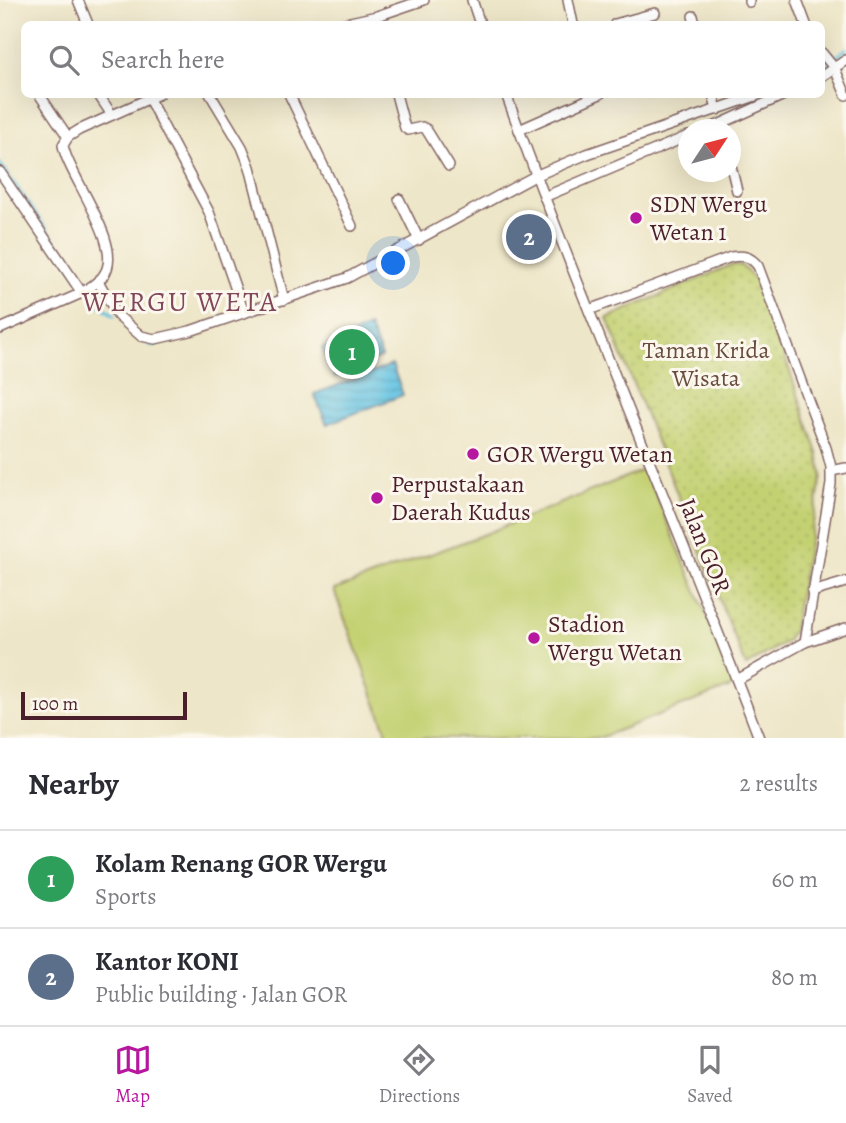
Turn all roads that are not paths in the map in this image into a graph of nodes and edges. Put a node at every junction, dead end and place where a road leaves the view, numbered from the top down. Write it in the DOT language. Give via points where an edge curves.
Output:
graph roads {
  1 [pos="78,0"];
  2 [pos="424,0"];
  3 [pos="472,0"];
  4 [pos="568,0"];
  5 [pos="797,0"];
  6 [pos="655,13"];
  7 [pos="378,20"];
  8 [pos="87,21"];
  9 [pos="479,21"];
  10 [pos="572,21"];
  11 [pos="626,21"];
  12 [pos="805,21"];
  13 [pos="846,60"];
  14 [pos="827,61"];
  15 [pos="846,95"];
  16 [pos="42,98"];
  17 [pos="100,98"];
  18 [pos="211,98"];
  19 [pos="291,98"];
  20 [pos="397,98"];
  21 [pos="507,98"];
  22 [pos="591,98"];
  23 [pos="714,98"];
  24 [pos="750,98"];
  25 [pos="778,98"];
  26 [pos="149,99"];
  27 [pos="717,110"];
  28 [pos="111,115"];
  29 [pos="738,119"];
  30 [pos="519,130"];
  31 [pos="68,137"];
  32 [pos="678,140"];
  33 [pos="449,166"];
  34 [pos="0,172"];
  35 [pos="536,179"];
  36 [pos="735,182"];
  37 [pos="737,191"];
  38 [pos="544,197"];
  39 [pos="399,199"];
  40 [pos="352,226"];
  41 [pos="419,240"];
  42 [pos="96,282"];
  43 [pos="83,292"];
  44 [pos="284,300"];
  45 [pos="589,310"];
  46 [pos="244,313"];
  47 [pos="0,329"];
  48 [pos="846,468"];
  49 [pos="831,471"];
  50 [pos="846,582"];
  51 [pos="812,592"];
  52 [pos="846,628"];
  53 [pos="805,642"];
  54 [pos="737,680"];
  55 [pos="759,738"];
  1 -- 8 [label="street"];
  2 -- 7 [label="street"];
  3 -- 9 [label="street"];
  4 -- 10 [label="street"];
  5 -- 12 [label="street"];
  6 -- 11 [label="street"];
  13 -- 14 [label="street"];
  14 -- 15 [label="street"];
  16 -- 31 [label="street"];
  17 -- 28 [label="street"];
  18 -- 44 [label="street" via="250,167"];
  19 -- 40 [label="street"];
  20 -- 33 [label="street" via="405,128 426,129"];
  21 -- 30 [label="street, Jalan GOR"];
  22 -- 30 [label="street"];
  23 -- 27 [label="street"];
  24 -- 27 [label="street"];
  25 -- 29 [label="street"];
  26 -- 28 [label="street"];
  26 -- 46 [label="street" via="209,212"];
  27 -- 35 [label="street" via="587,154"];
  28 -- 31 [label="street"];
  30 -- 35 [label="street, Jalan GOR"];
  31 -- 42 [label="street" via="64,149 107,247 107,270"];
  32 -- 38 [label="street"];
  34 -- 43 [label="street"];
  35 -- 38 [label="street, Jalan GOR"];
  35 -- 41 [label="street"];
  36 -- 37 [label="street"];
  38 -- 45 [label="street, Jalan GOR"];
  39 -- 41 [label="street"];
  41 -- 44 [label="street" via="347,278"];
  42 -- 43 [label="street"];
  42 -- 46 [label="street" via="118,316 148,339"];
  43 -- 47 [label="street"];
  44 -- 46 [label="street"];
  45 -- 49 [label="street" via="731,257 751,258 758,266"];
  45 -- 54 [label="street, Jalan GOR"];
  48 -- 49 [label="street"];
  49 -- 51 [label="street"];
  50 -- 51 [label="street"];
  51 -- 53 [label="street"];
  52 -- 53 [label="street"];
  53 -- 54 [label="street"];
  54 -- 55 [label="street, Jalan GOR"];
}
